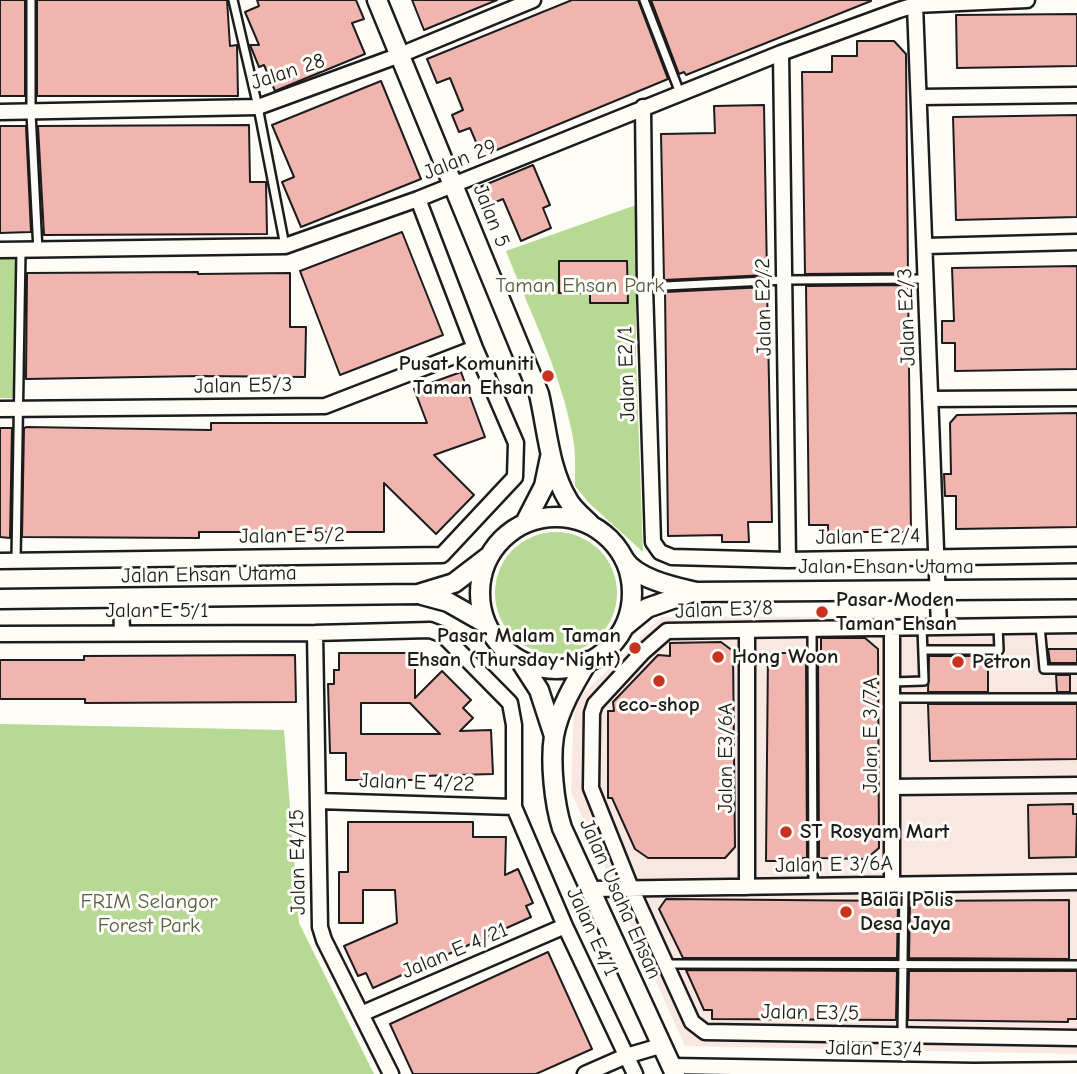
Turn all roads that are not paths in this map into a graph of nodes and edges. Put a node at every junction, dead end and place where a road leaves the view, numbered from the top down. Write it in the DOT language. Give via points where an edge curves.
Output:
graph roads {
  1 [pos="30,0"];
  2 [pos="233,0"];
  3 [pos="377,0"];
  4 [pos="533,0"];
  5 [pos="644,0"];
  6 [pos="1027,0"];
  7 [pos="916,2"];
  8 [pos="781,53"];
  9 [pos="400,55"];
  10 [pos="680,93"];
  11 [pos="1077,95"];
  12 [pos="920,97"];
  13 [pos="258,107"];
  14 [pos="643,107"];
  15 [pos="0,112"];
  16 [pos="31,113"];
  17 [pos="453,185"];
  18 [pos="418,199"];
  19 [pos="1077,243"];
  20 [pos="285,246"];
  21 [pos="926,246"];
  22 [pos="0,250"];
  23 [pos="21,250"];
  24 [pos="38,251"];
  25 [pos="926,279"];
  26 [pos="785,280"];
  27 [pos="645,287"];
  28 [pos="475,348"];
  29 [pos="1077,398"];
  30 [pos="930,399"];
  31 [pos="0,409"];
  32 [pos="20,409"];
  33 [pos="551,453"];
  34 [pos="526,521"];
  35 [pos="590,524"];
  36 [pos="660,552"];
  37 [pos="621,553"];
  38 [pos="1077,555"];
  39 [pos="488,557"];
  40 [pos="935,557"];
  41 [pos="788,560"];
  42 [pos="0,561"];
  43 [pos="16,561"];
  44 [pos="1077,589"];
  45 [pos="936,590"];
  46 [pos="696,592"];
  47 [pos="418,594"];
  48 [pos="0,599"];
  49 [pos="121,599"];
  50 [pos="483,622"];
  51 [pos="1040,625"];
  52 [pos="1077,625"];
  53 [pos="998,626"];
  54 [pos="624,627"];
  55 [pos="922,627"];
  56 [pos="939,627"];
  57 [pos="892,628"];
  58 [pos="812,629"];
  59 [pos="747,630"];
  60 [pos="122,632"];
  61 [pos="315,633"];
  62 [pos="0,634"];
  63 [pos="923,650"];
  64 [pos="521,662"];
  65 [pos="589,662"];
  66 [pos="1077,669"];
  67 [pos="892,682"];
  68 [pos="892,698"];
  69 [pos="1077,698"];
  70 [pos="554,736"];
  71 [pos="1077,786"];
  72 [pos="892,787"];
  73 [pos="318,801"];
  74 [pos="514,807"];
  75 [pos="1077,882"];
  76 [pos="898,885"];
  77 [pos="813,886"];
  78 [pos="747,887"];
  79 [pos="631,888"];
  80 [pos="592,889"];
  81 [pos="565,926"];
  82 [pos="666,964"];
  83 [pos="902,964"];
  84 [pos="1077,965"];
  85 [pos="361,1014"];
  86 [pos="902,1035"];
  87 [pos="1077,1038"];
  88 [pos="660,1046"];
  89 [pos="626,1056"];
  90 [pos="673,1070"];
  91 [pos="1077,1070"];
  92 [pos="974,1073"];
  93 [pos="391,1074"];
  94 [pos="585,1074"];
  95 [pos="635,1074"];
  1 -- 16 [label="lane"];
  2 -- 13 [label="lane"];
  3 -- 9 [label="street, Jalan 5"];
  4 -- 9 [label="street, Jalan 28"];
  5 -- 10 [label="lane"];
  6 -- 7 [label="street, Jalan 29"];
  7 -- 8 [label="street, Jalan 29"];
  7 -- 12 [label="street, Jalan E2/3"];
  8 -- 10 [label="street, Jalan 29"];
  8 -- 26 [label="street, Jalan E2/2"];
  9 -- 13 [label="street, Jalan 28"];
  9 -- 17 [label="street, Jalan 5"];
  10 -- 14 [label="street, Jalan 29"];
  11 -- 12 [label="street"];
  12 -- 21 [label="street, Jalan E2/3"];
  13 -- 16 [label="street, Jalan 28"];
  13 -- 20 [label="lane"];
  14 -- 17 [label="street, Jalan 29"];
  14 -- 27 [label="street, Jalan E2/1"];
  15 -- 16 [label="street, Jalan 28"];
  16 -- 24 [label="lane"];
  17 -- 18 [label="street, Jalan 29"];
  17 -- 33 [label="street, Jalan 5" via="538,394"];
  18 -- 20 [label="street, Jalan 29"];
  18 -- 28 [label="street"];
  19 -- 21 [label="street"];
  20 -- 24 [label="street, Jalan 29"];
  21 -- 25 [label="street, Jalan E2/3"];
  22 -- 23 [label="street, Jalan 29"];
  23 -- 24 [label="street, Jalan 29"];
  23 -- 32 [label="lane"];
  25 -- 26 [label="lane"];
  25 -- 30 [label="street, Jalan E2/3"];
  26 -- 27 [label="lane"];
  26 -- 41 [label="street, Jalan E2/2"];
  27 -- 36 [label="street, Jalan E2/1" via="653,542"];
  28 -- 32 [label="street, Jalan E5/3" via="324,406"];
  28 -- 43 [label="street, Jalan E 5/2" via="516,443 515,477 442,555"];
  29 -- 30 [label="street"];
  30 -- 40 [label="street, Jalan E2/3"];
  31 -- 32 [label="street, Jalan E5/3"];
  32 -- 43 [label="lane"];
  33 -- 34 [label="street, Jalan 5" via="544,486"];
  33 -- 35 [label="street, Jalan 5" via="569,502"];
  34 -- 35 [label="street" via="556,516"];
  34 -- 39 [label="street"];
  35 -- 37 [label="street"];
  36 -- 41 [label="street, Jalan E 2/4" via="672,557"];
  37 -- 46 [label="street, Jalan Ehsan Utama" via="628,565 653,580"];
  37 -- 54 [label="street" via="632,590"];
  38 -- 40 [label="street, Jalan E 2/4"];
  39 -- 47 [label="street, Jalan Ehsan Utama" via="454,583"];
  39 -- 50 [label="street" via="478,596"];
  40 -- 41 [label="street, Jalan E 2/4"];
  40 -- 45 [label="street, Jalan E2/3"];
  42 -- 43 [label="street, Jalan E 5/2"];
  44 -- 45 [label="street, Jalan Ehsan Utama"];
  45 -- 46 [label="street, Jalan Ehsan Utama"];
  45 -- 56 [label="street, Jalan E2/3"];
  46 -- 54 [label="street, Jalan Ehsan Utama" via="655,603"];
  47 -- 49 [label="street, Jalan Ehsan Utama"];
  47 -- 50 [label="street, Jalan Ehsan Utama" via="448,602"];
  48 -- 49 [label="street, Jalan Ehsan Utama"];
  49 -- 60 [label="street"];
  50 -- 64 [label="street"];
  51 -- 52 [label="street, Jalan E3/8"];
  51 -- 53 [label="street, Jalan E3/8"];
  51 -- 66 [label="lane" via="1044,669"];
  53 -- 56 [label="street, Jalan E3/8"];
  53 -- 63 [label="lane" via="999,650"];
  54 -- 65 [label="street" via="609,648"];
  55 -- 56 [label="street, Jalan E3/8"];
  55 -- 57 [label="street, Jalan E3/8"];
  55 -- 63 [label="lane"];
  57 -- 58 [label="street, Jalan E3/8"];
  57 -- 67 [label="street, Jalan E 3/7A"];
  58 -- 59 [label="street, Jalan E3/8"];
  58 -- 77 [label="lane"];
  59 -- 78 [label="street, Jalan E3/6A"];
  59 -- 79 [label="street, Jalan E3/8" via="667,631 595,704 591,788"];
  60 -- 61 [label="street, Jalan E 5/1"];
  60 -- 62 [label="street, Jalan E 5/1"];
  61 -- 73 [label="street, Jalan E4/15"];
  61 -- 74 [label="street, Jalan E 5/1" via="430,630 455,645 510,703"];
  63 -- 67 [label="lane" via="924,681"];
  64 -- 65 [label="street" via="549,668"];
  64 -- 70 [label="street, Jalan Usaha Ehsan" via="542,697"];
  65 -- 70 [label="street, Jalan Usaha Ehsan" via="571,689"];
  67 -- 68 [label="street, Jalan E 3/7A"];
  68 -- 69 [label="lane"];
  68 -- 72 [label="street, Jalan E 3/7A"];
  70 -- 80 [label="street, Jalan Usaha Ehsan" via="557,811"];
  71 -- 72 [label="street"];
  72 -- 76 [label="street, Jalan E 3/7A"];
  73 -- 74 [label="street, Jalan E 4/22"];
  73 -- 85 [label="street, Jalan E4/15" via="320,927"];
  74 -- 81 [label="street, Jalan E4/1"];
  75 -- 76 [label="street, Jalan E 3/6A"];
  76 -- 77 [label="street, Jalan E 3/6A"];
  76 -- 83 [label="lane"];
  77 -- 78 [label="street, Jalan E 3/6A"];
  78 -- 79 [label="street, Jalan E 3/6A"];
  79 -- 80 [label="street, Jalan E 3/6A"];
  79 -- 82 [label="street, Jalan E3/5"];
  80 -- 88 [label="street, Jalan Usaha Ehsan"];
  81 -- 85 [label="street, Jalan E 4/21"];
  81 -- 89 [label="street, Jalan E4/1"];
  82 -- 83 [label="lane"];
  82 -- 86 [label="street, Jalan E3/5" via="692,1022 705,1032"];
  83 -- 84 [label="lane"];
  83 -- 86 [label="lane"];
  85 -- 93 [label="street, Jalan E4/15"];
  86 -- 87 [label="street, Jalan E3/5"];
  88 -- 89 [label="street"];
  88 -- 90 [label="street, Jalan Usaha Ehsan"];
  89 -- 94 [label="street"];
  89 -- 95 [label="street, Jalan E4/1"];
  90 -- 92 [label="street, Jalan E3/4"];
  91 -- 92 [label="street, Jalan E3/4"];
}
